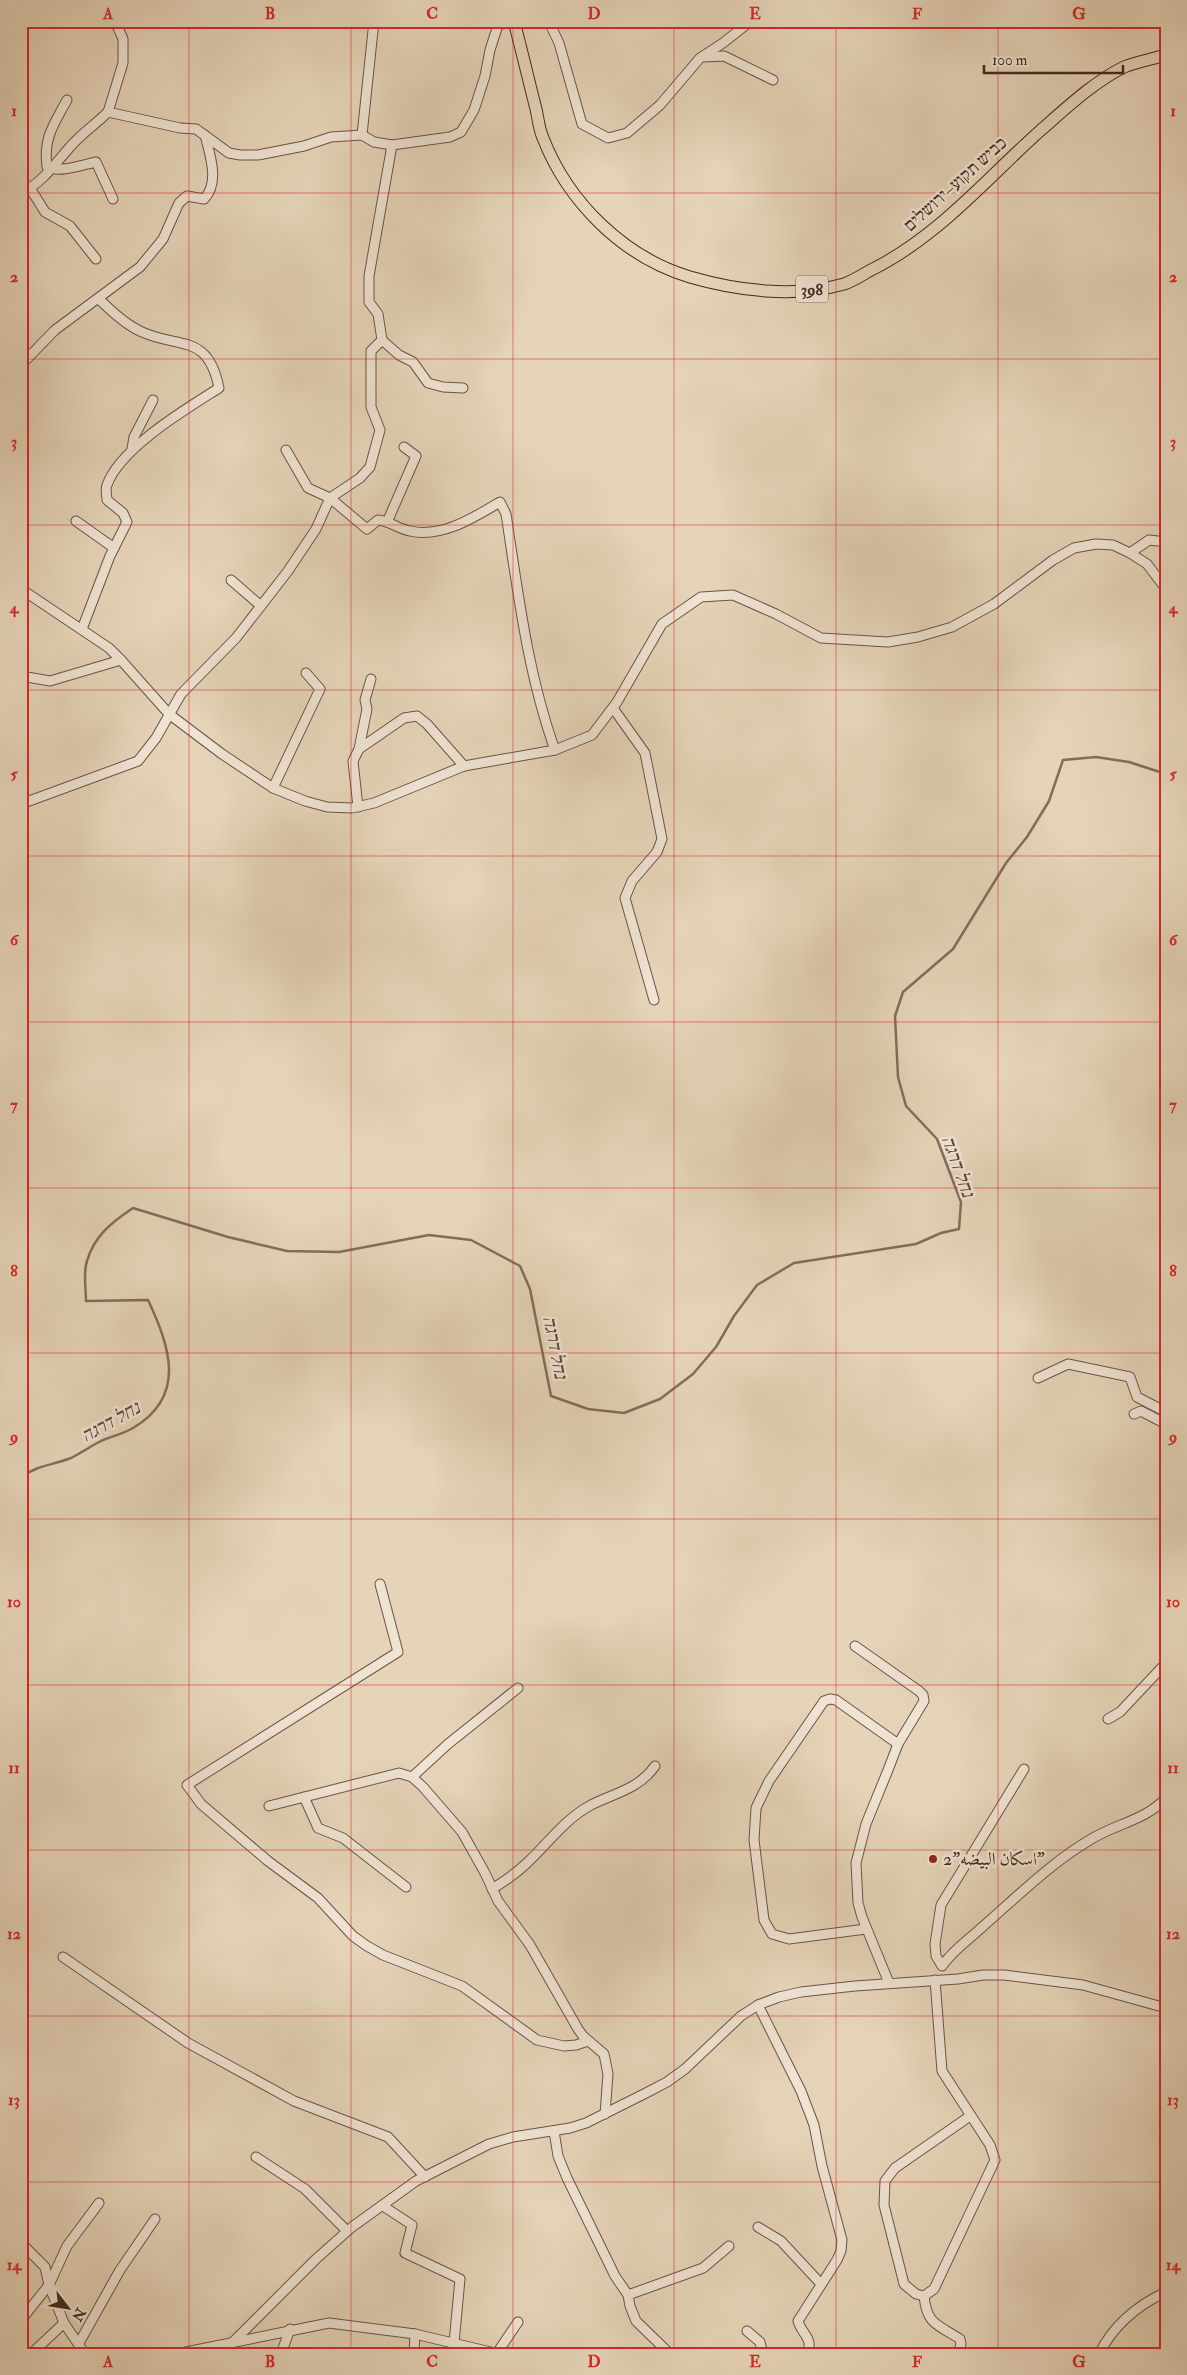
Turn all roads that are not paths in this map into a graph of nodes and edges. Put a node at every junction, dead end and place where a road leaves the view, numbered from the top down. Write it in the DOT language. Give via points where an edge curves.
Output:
graph roads {
  1 [pos="115,21"];
  2 [pos="374,21"];
  3 [pos="515,21"];
  4 [pos="541,21"];
  5 [pos="747,24"];
  6 [pos="1166,55"];
  7 [pos="700,58"];
  8 [pos="773,80"];
  9 [pos="67,100"];
  10 [pos="108,112"];
  11 [pos="205,135"];
  12 [pos="362,135"];
  13 [pos="392,144"];
  14 [pos="53,170"];
  15 [pos="30,188"];
  16 [pos="21,193"];
  17 [pos="113,199"];
  18 [pos="96,259"];
  19 [pos="99,300"];
  20 [pos="382,340"];
  21 [pos="21,365"];
  22 [pos="463,388"];
  23 [pos="152,400"];
  24 [pos="404,447"];
  25 [pos="132,449"];
  26 [pos="286,450"];
  27 [pos="330,498"];
  28 [pos="388,520"];
  29 [pos="76,521"];
  30 [pos="1166,542"];
  31 [pos="114,548"];
  32 [pos="1130,552"];
  33 [pos="231,580"];
  34 [pos="21,589"];
  35 [pos="1166,589"];
  36 [pos="261,606"];
  37 [pos="82,629"];
  38 [pos="122,660"];
  39 [pos="306,673"];
  40 [pos="371,678"];
  41 [pos="21,688"];
  42 [pos="613,708"];
  43 [pos="169,714"];
  44 [pos="359,749"];
  45 [pos="555,750"];
  46 [pos="464,766"];
  47 [pos="273,788"];
  48 [pos="21,804"];
  49 [pos="358,807"];
  50 [pos="654,1000"];
  51 [pos="1038,1378"];
  52 [pos="1166,1412"];
  53 [pos="1134,1414"];
  54 [pos="1166,1424"];
  55 [pos="380,1584"];
  56 [pos="855,1646"];
  57 [pos="1166,1663"];
  58 [pos="518,1688"];
  59 [pos="1108,1719"];
  60 [pos="898,1744"];
  61 [pos="655,1766"];
  62 [pos="1024,1769"];
  63 [pos="412,1777"];
  64 [pos="304,1797"];
  65 [pos="1166,1798"];
  66 [pos="270,1806"];
  67 [pos="406,1887"];
  68 [pos="492,1889"];
  69 [pos="866,1929"];
  70 [pos="63,1957"];
  71 [pos="935,1980"];
  72 [pos="889,1983"];
  73 [pos="758,2005"];
  74 [pos="1166,2008"];
  75 [pos="588,2041"];
  76 [pos="605,2114"];
  77 [pos="970,2116"];
  78 [pos="554,2131"];
  79 [pos="256,2158"];
  80 [pos="425,2177"];
  81 [pos="99,2203"];
  82 [pos="384,2206"];
  83 [pos="156,2219"];
  84 [pos="758,2227"];
  85 [pos="347,2231"];
  86 [pos="21,2243"];
  87 [pos="729,2246"];
  88 [pos="821,2284"];
  89 [pos="49,2285"];
  90 [pos="1166,2292"];
  91 [pos="628,2295"];
  92 [pos="924,2296"];
  93 [pos="21,2320"];
  94 [pos="518,2322"];
  95 [pos="64,2323"];
  96 [pos="290,2329"];
  97 [pos="747,2331"];
  98 [pos="415,2334"];
  99 [pos="233,2342"];
  100 [pos="79,2343"];
  101 [pos="454,2343"];
  102 [pos="498,2353"];
  103 [pos="31,2354"];
  104 [pos="85,2354"];
  105 [pos="176,2354"];
  106 [pos="221,2354"];
  107 [pos="281,2354"];
  108 [pos="414,2354"];
  109 [pos="670,2354"];
  110 [pos="762,2354"];
  111 [pos="807,2354"];
  112 [pos="958,2354"];
  113 [pos="1099,2354"];
  1 -- 10 [label="street" via="123,40 123,63"];
  2 -- 12 [label="street"];
  3 -- 6 [label="main road, כביש תקוע–ירושלים / 398, bridge" via="543,138 568,186 600,224 636,253 675,272 714,284 764,290 803,291 845,284 893,260 957,210 1078,98 1124,68"];
  3 -- 13 [label="street" via="498,25 474,110 461,132 450,137"];
  4 -- 7 [label="street" via="550,24 559,43 582,124 608,138 627,133 653,110"];
  5 -- 7 [label="street"];
  7 -- 8 [label="street" via="724,56"];
  9 -- 14 [label="street" via="51,130 45,150 47,167"];
  10 -- 11 [label="street" via="196,129"];
  10 -- 14 [label="street" via="70,147"];
  11 -- 12 [label="street" via="229,153 258,155 331,137"];
  11 -- 19 [label="street" via="213,181 208,195 204,199 187,196 180,203 163,239 140,267"];
  12 -- 13 [label="street" via="374,142"];
  13 -- 20 [label="street" via="368,276 370,302 378,314"];
  14 -- 15 [label="street"];
  14 -- 17 [label="street" via="96,162"];
  15 -- 16 [label="street"];
  15 -- 18 [label="street" via="45,212 70,226"];
  19 -- 21 [label="street" via="55,330"];
  19 -- 25 [label="street" via="142,332 192,346 213,364 216,372 218,388"];
  20 -- 22 [label="street" via="413,362 428,383"];
  20 -- 27 [label="street" via="371,351 371,407 380,430 370,467 360,478"];
  23 -- 25 [label="street" via="134,437"];
  24 -- 28 [label="street" via="416,456"];
  25 -- 31 [label="street" via="106,486 107,500 127,522"];
  26 -- 27 [label="street" via="308,488"];
  27 -- 28 [label="street" via="367,529 378,520"];
  27 -- 36 [label="street" via="311,536"];
  28 -- 45 [label="street" via="404,530 424,534 466,522 500,502 506,514 525,642"];
  29 -- 31 [label="street"];
  30 -- 32 [label="street" via="1149,540"];
  31 -- 37 [label="street"];
  32 -- 35 [label="street" via="1147,564"];
  32 -- 42 [label="street" via="1113,545 1074,548 994,604 952,627 888,642 821,638 733,595 701,597 662,624"];
  33 -- 36 [label="street"];
  34 -- 37 [label="street"];
  36 -- 43 [label="street" via="236,638 181,694"];
  37 -- 38 [label="street"];
  38 -- 41 [label="street" via="50,681 27,677"];
  38 -- 43 [label="street"];
  39 -- 47 [label="street" via="320,689"];
  40 -- 44 [label="street"];
  42 -- 45 [label="street" via="592,735"];
  42 -- 50 [label="street" via="645,753 662,839 657,852 632,881 626,898"];
  43 -- 47 [label="street"];
  43 -- 48 [label="street" via="151,745 132,765"];
  44 -- 46 [label="street" via="404,718 417,716"];
  44 -- 49 [label="street" via="352,761"];
  45 -- 46 [label="street"];
  46 -- 49 [label="street"];
  47 -- 49 [label="street" via="327,806"];
  51 -- 52 [label="street" via="1068,1364 1130,1378 1137,1397"];
  53 -- 54 [label="street" via="1141,1412"];
  55 -- 75 [label="street" via="398,1652 187,1785 201,1804 318,1898 353,1936 367,1946 462,1986 537,2040 564,2046"];
  56 -- 60 [label="street" via="923,1695 922,1707"];
  57 -- 59 [label="street" via="1120,1712"];
  58 -- 63 [label="street"];
  60 -- 69 [label="street" via="866,1824 856,1863 858,1903"];
  60 -- 69 [label="street" via="836,1700 824,1701 768,1781 756,1808 754,1840 764,1920 772,1934 788,1939"];
  61 -- 68 [label="street" via="635,1786 577,1814 528,1862"];
  62 -- 65 [label="street" via="941,1905 935,1944 936,1956 942,1966 952,1952 1070,1852 1156,1809"];
  63 -- 64 [label="street" via="399,1772"];
  63 -- 68 [label="street" via="435,1798 462,1832"];
  64 -- 66 [label="street"];
  64 -- 67 [label="street" via="318,1828 343,1838"];
  68 -- 75 [label="street"];
  69 -- 72 [label="street"];
  70 -- 80 [label="street" via="188,2043 294,2101 388,2137"];
  71 -- 72 [label="street"];
  71 -- 74 [label="street" via="983,1974 1057,1980"];
  71 -- 77 [label="street" via="942,2071"];
  72 -- 73 [label="street" via="801,1992"];
  73 -- 76 [label="street" via="741,2016 667,2082"];
  73 -- 88 [label="street" via="814,2124 842,2240 837,2260"];
  75 -- 76 [label="street" via="599,2048 607,2063"];
  76 -- 78 [label="street" via="586,2123"];
  77 -- 92 [label="street" via="990,2145 994,2163 934,2289"];
  77 -- 92 [label="street" via="895,2168 885,2181 884,2205 904,2284"];
  78 -- 80 [label="street" via="489,2144"];
  78 -- 91 [label="street" via="558,2156 567,2178 615,2276"];
  79 -- 85 [label="street" via="305,2190"];
  80 -- 82 [label="street"];
  81 -- 89 [label="street" via="67,2246"];
  82 -- 85 [label="street"];
  82 -- 101 [label="street" via="412,2225 405,2253 460,2279"];
  83 -- 100 [label="street" via="120,2270"];
  84 -- 88 [label="street" via="780,2241"];
  85 -- 99 [label="street"];
  86 -- 89 [label="street" via="45,2267"];
  87 -- 91 [label="street" via="703,2268"];
  88 -- 111 [label="street" via="798,2321 811,2343"];
  89 -- 93 [label="street"];
  89 -- 95 [label="street"];
  90 -- 113 [label="street" via="1139,2307 1118,2325"];
  91 -- 109 [label="street" via="636,2321"];
  92 -- 112 [label="street" via="928,2318 960,2339"];
  94 -- 102 [label="street"];
  95 -- 100 [label="street"];
  95 -- 103 [label="street"];
  96 -- 98 [label="street" via="329,2323"];
  96 -- 99 [label="street"];
  96 -- 107 [label="street"];
  97 -- 110 [label="street" via="760,2342"];
  98 -- 101 [label="street"];
  98 -- 108 [label="street"];
  99 -- 105 [label="street"];
  99 -- 106 [label="street"];
  100 -- 104 [label="street"];
  101 -- 102 [label="street"];
}
